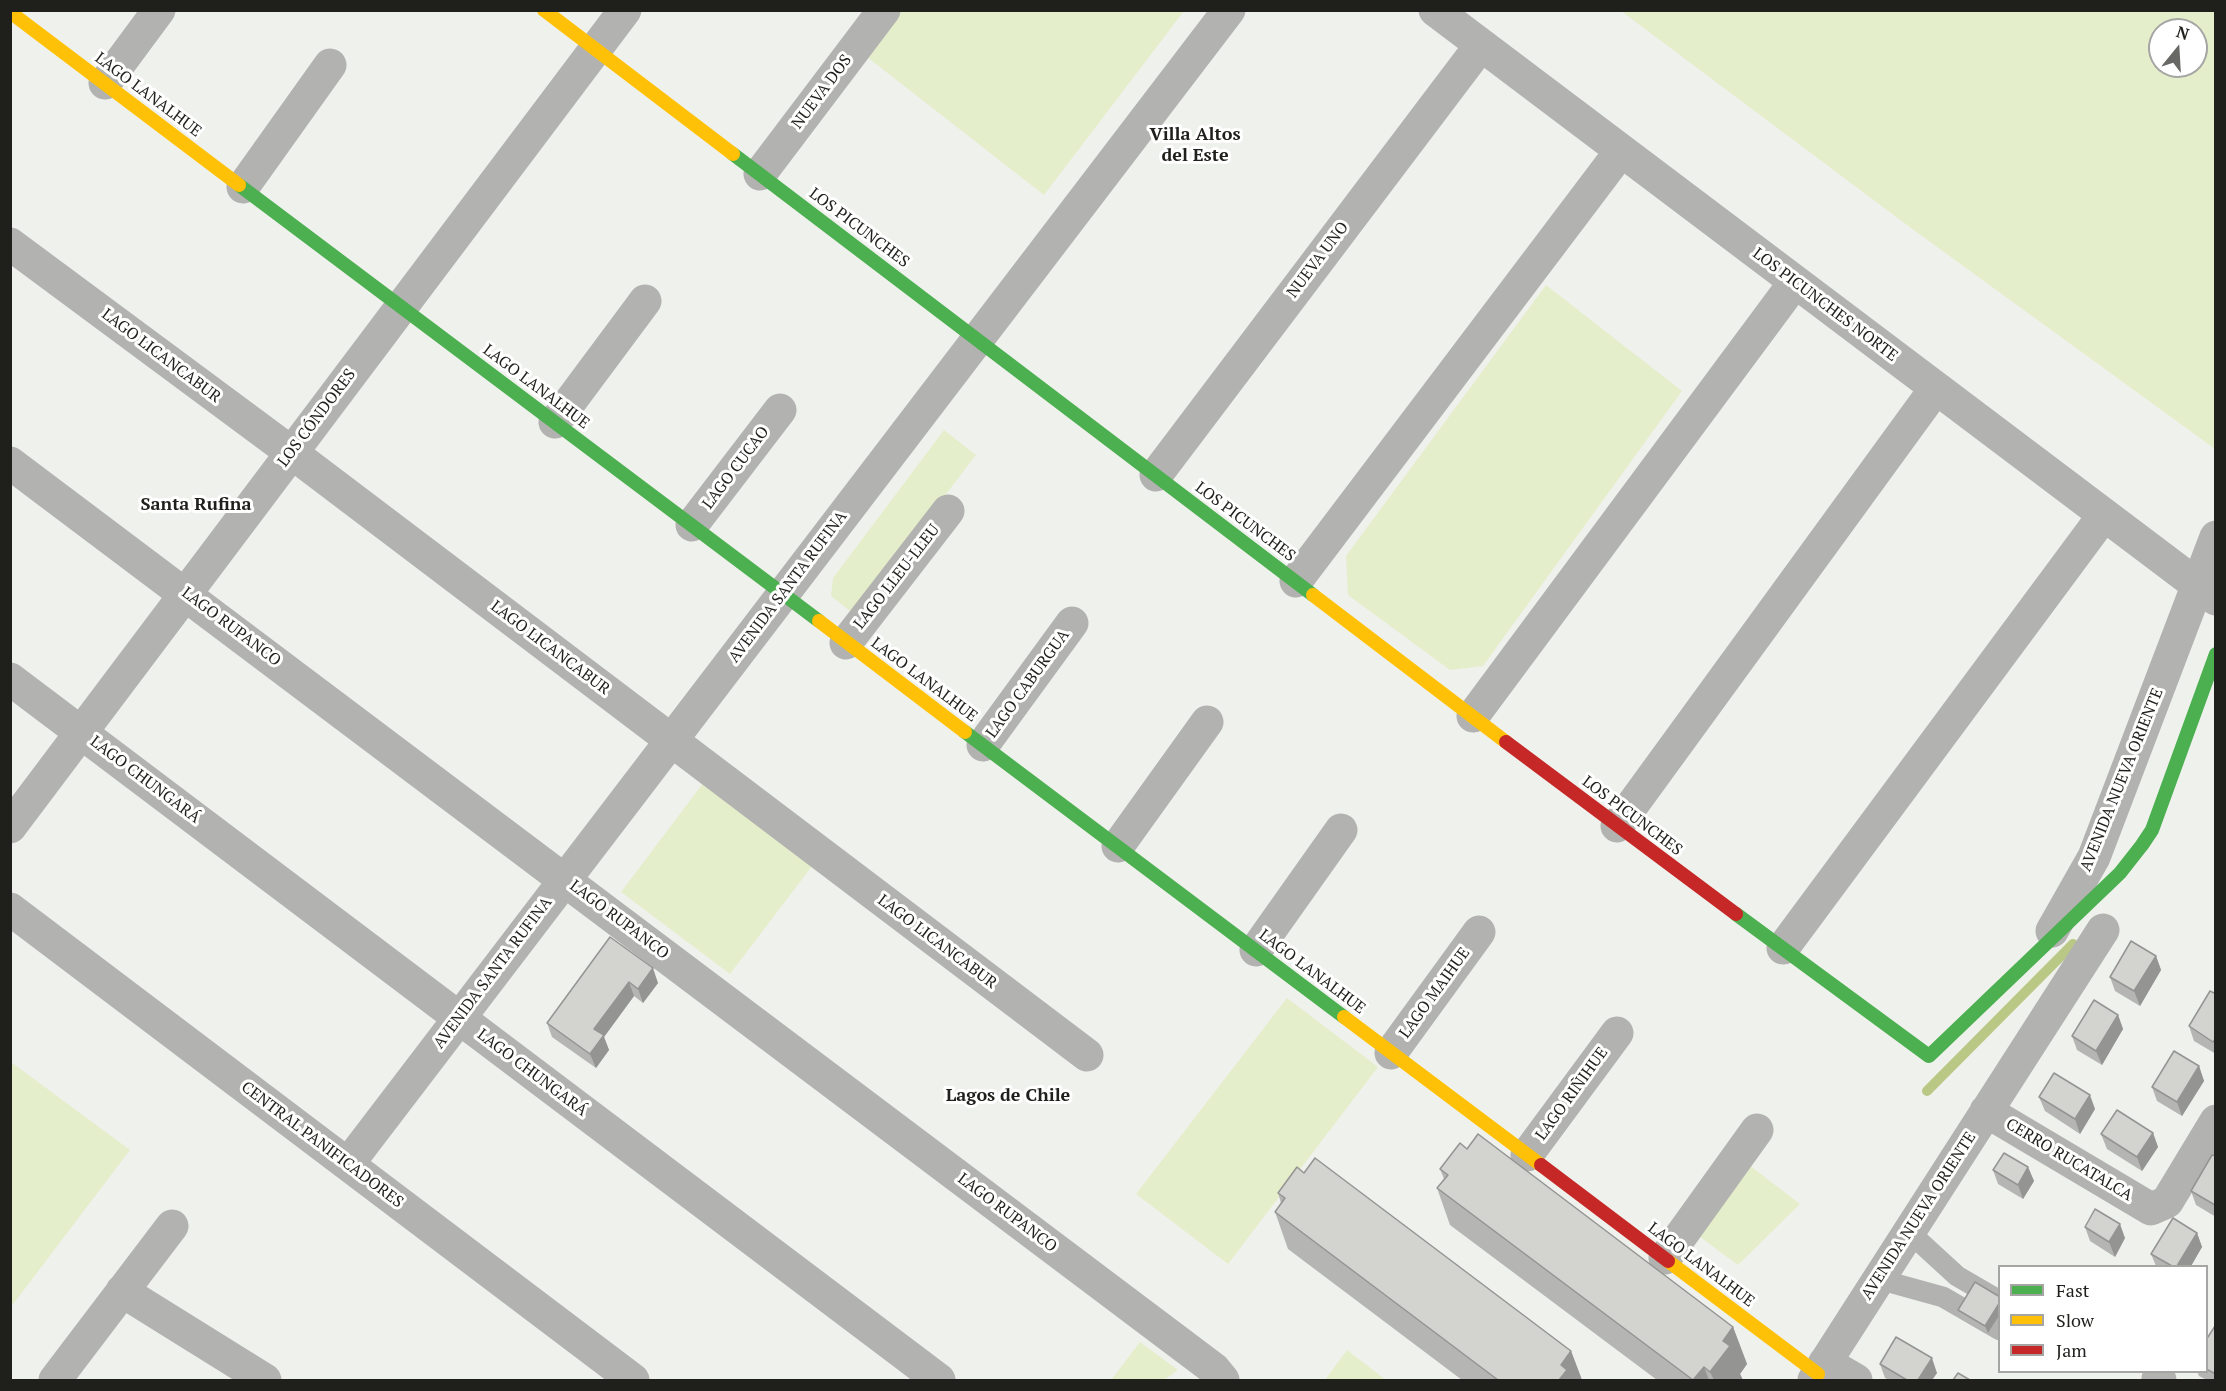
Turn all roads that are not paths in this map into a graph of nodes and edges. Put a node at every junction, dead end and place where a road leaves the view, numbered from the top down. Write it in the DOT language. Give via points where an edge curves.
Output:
graph roads {
  1 [pos="159,10"];
  2 [pos="544,10"];
  3 [pos="625,10"];
  4 [pos="884,10"];
  5 [pos="1229,10"];
  6 [pos="1435,10"];
  7 [pos="10,12"];
  8 [pos="1480,45"];
  9 [pos="596,49"];
  10 [pos="330,65"];
  11 [pos="105,83"];
  12 [pos="1621,151"];
  13 [pos="760,174"];
  14 [pos="243,187"];
  15 [pos="10,244"];
  16 [pos="1795,282"];
  17 [pos="645,301"];
  18 [pos="402,306"];
  19 [pos="977,339"];
  20 [pos="1936,388"];
  21 [pos="780,410"];
  22 [pos="555,422"];
  23 [pos="292,453"];
  24 [pos="10,463"];
  25 [pos="1156,475"];
  26 [pos="948,511"];
  27 [pos="2104,515"];
  28 [pos="692,525"];
  29 [pos="2216,537"];
  30 [pos="1296,581"];
  31 [pos="2206,592"];
  32 [pos="186,593"];
  33 [pos="783,593"];
  34 [pos="1072,623"];
  35 [pos="846,642"];
  36 [pos="2216,654"];
  37 [pos="10,679"];
  38 [pos="1473,716"];
  39 [pos="1207,722"];
  40 [pos="82,732"];
  41 [pos="671,740"];
  42 [pos="983,745"];
  43 [pos="1617,826"];
  44 [pos="10,827"];
  45 [pos="1341,830"];
  46 [pos="1118,846"];
  47 [pos="565,879"];
  48 [pos="10,909"];
  49 [pos="2103,930"];
  50 [pos="1479,932"];
  51 [pos="1783,948"];
  52 [pos="1256,950"];
  53 [pos="2037,952"];
  54 [pos="459,1017"];
  55 [pos="1617,1033"];
  56 [pos="1391,1053"];
  57 [pos="1087,1055"];
  58 [pos="1986,1111"];
  59 [pos="2216,1121"];
  60 [pos="1757,1130"];
  61 [pos="1527,1155"];
  62 [pos="348,1164"];
  63 [pos="172,1226"];
  64 [pos="1909,1232"];
  65 [pos="1665,1258"];
  66 [pos="1878,1279"];
  67 [pos="122,1291"];
  68 [pos="1998,1300"];
  69 [pos="1998,1329"];
  70 [pos="1819,1372"];
  71 [pos="55,1380"];
  72 [pos="265,1380"];
  73 [pos="633,1380"];
  74 [pos="939,1380"];
  75 [pos="1223,1380"];
  76 [pos="1856,1380"];
  1 -- 11 [label="street"];
  2 -- 9 [label="street, LOS PICUNCHES"];
  3 -- 9 [label="street, LOS CÓNDORES"];
  4 -- 13 [label="street, NUEVA DOS"];
  5 -- 19 [label="street, AVENIDA SANTA RUFINA"];
  6 -- 8 [label="street, LOS PICUNCHES NORTE"];
  7 -- 11 [label="street, LAGO LANALHUE"];
  8 -- 12 [label="street, LOS PICUNCHES NORTE"];
  8 -- 25 [label="street, NUEVA UNO"];
  9 -- 13 [label="street, LOS PICUNCHES"];
  9 -- 18 [label="street, LOS CÓNDORES"];
  10 -- 14 [label="street"];
  11 -- 14 [label="street, LAGO LANALHUE"];
  12 -- 16 [label="street, LOS PICUNCHES NORTE"];
  12 -- 30 [label="street"];
  13 -- 19 [label="street, LOS PICUNCHES"];
  14 -- 18 [label="street, LAGO LANALHUE"];
  15 -- 23 [label="street, LAGO LICANCABUR"];
  16 -- 20 [label="street, LOS PICUNCHES NORTE"];
  16 -- 38 [label="street"];
  17 -- 22 [label="street"];
  18 -- 22 [label="street, LAGO LANALHUE"];
  18 -- 23 [label="street, LOS CÓNDORES"];
  19 -- 25 [label="street, LOS PICUNCHES"];
  19 -- 33 [label="street, AVENIDA SANTA RUFINA"];
  20 -- 27 [label="street, LOS PICUNCHES NORTE"];
  20 -- 43 [label="street"];
  21 -- 28 [label="street, LAGO CUCAO"];
  22 -- 28 [label="street, LAGO LANALHUE"];
  23 -- 32 [label="street, LOS CÓNDORES"];
  23 -- 41 [label="street, LAGO LICANCABUR"];
  24 -- 32 [label="street, LAGO RUPANCO"];
  25 -- 30 [label="street, LOS PICUNCHES"];
  26 -- 35 [label="street, LAGO LLEU-LLEU"];
  27 -- 31 [label="street, LOS PICUNCHES NORTE"];
  27 -- 51 [label="street"];
  28 -- 33 [label="street, LAGO LANALHUE"];
  29 -- 31 [label="street, AVENIDA NUEVA ORIENTE"];
  30 -- 38 [label="street, LOS PICUNCHES"];
  31 -- 53 [label="street, AVENIDA NUEVA ORIENTE" via="2094,857 2060,920"];
  32 -- 40 [label="street, LOS CÓNDORES"];
  32 -- 47 [label="street, LAGO RUPANCO"];
  33 -- 35 [label="street, LAGO LANALHUE"];
  33 -- 41 [label="street, AVENIDA SANTA RUFINA"];
  34 -- 42 [label="street, LAGO CABURGUA"];
  35 -- 42 [label="street, LAGO LANALHUE"];
  36 -- 53 [label="street, AVENIDA NUEVA ORIENTE" via="2152,830 2120,873"];
  37 -- 40 [label="street, LAGO CHUNGARÁ"];
  38 -- 43 [label="street, LOS PICUNCHES"];
  39 -- 46 [label="street"];
  40 -- 44 [label="street, LOS CÓNDORES"];
  40 -- 54 [label="street, LAGO CHUNGARÁ"];
  41 -- 47 [label="street, AVENIDA SANTA RUFINA"];
  41 -- 57 [label="street, LAGO LICANCABUR"];
  42 -- 46 [label="street, LAGO LANALHUE"];
  43 -- 51 [label="street, LOS PICUNCHES"];
  45 -- 52 [label="street"];
  46 -- 52 [label="street, LAGO LANALHUE"];
  47 -- 54 [label="street, AVENIDA SANTA RUFINA"];
  47 -- 75 [label="street, LAGO RUPANCO"];
  48 -- 62 [label="street, CENTRAL PANIFICADORES"];
  49 -- 58 [label="street, AVENIDA NUEVA ORIENTE"];
  50 -- 56 [label="street, LAGO MAIHUE"];
  51 -- 53 [label="street, LOS PICUNCHES" via="1929,1056"];
  52 -- 56 [label="street, LAGO LANALHUE"];
  54 -- 62 [label="street, AVENIDA SANTA RUFINA"];
  54 -- 74 [label="street, LAGO CHUNGARÁ"];
  55 -- 61 [label="street, LAGO RIÑIHUE"];
  56 -- 61 [label="street, LAGO LANALHUE"];
  58 -- 59 [label="street, CERRO RUCATALCA" via="2151,1209 2168,1202"];
  58 -- 64 [label="street, AVENIDA NUEVA ORIENTE"];
  60 -- 65 [label="street"];
  61 -- 65 [label="street, LAGO LANALHUE"];
  62 -- 73 [label="street, CENTRAL PANIFICADORES"];
  63 -- 67 [label="street"];
  64 -- 66 [label="street, AVENIDA NUEVA ORIENTE"];
  64 -- 68 [label="lane" via="1957,1276"];
  65 -- 70 [label="street, LAGO LANALHUE"];
  66 -- 69 [label="lane" via="1943,1297"];
  66 -- 70 [label="street, AVENIDA NUEVA ORIENTE"];
  67 -- 71 [label="street"];
  67 -- 72 [label="street"];
  70 -- 76 [label="street"];
}
